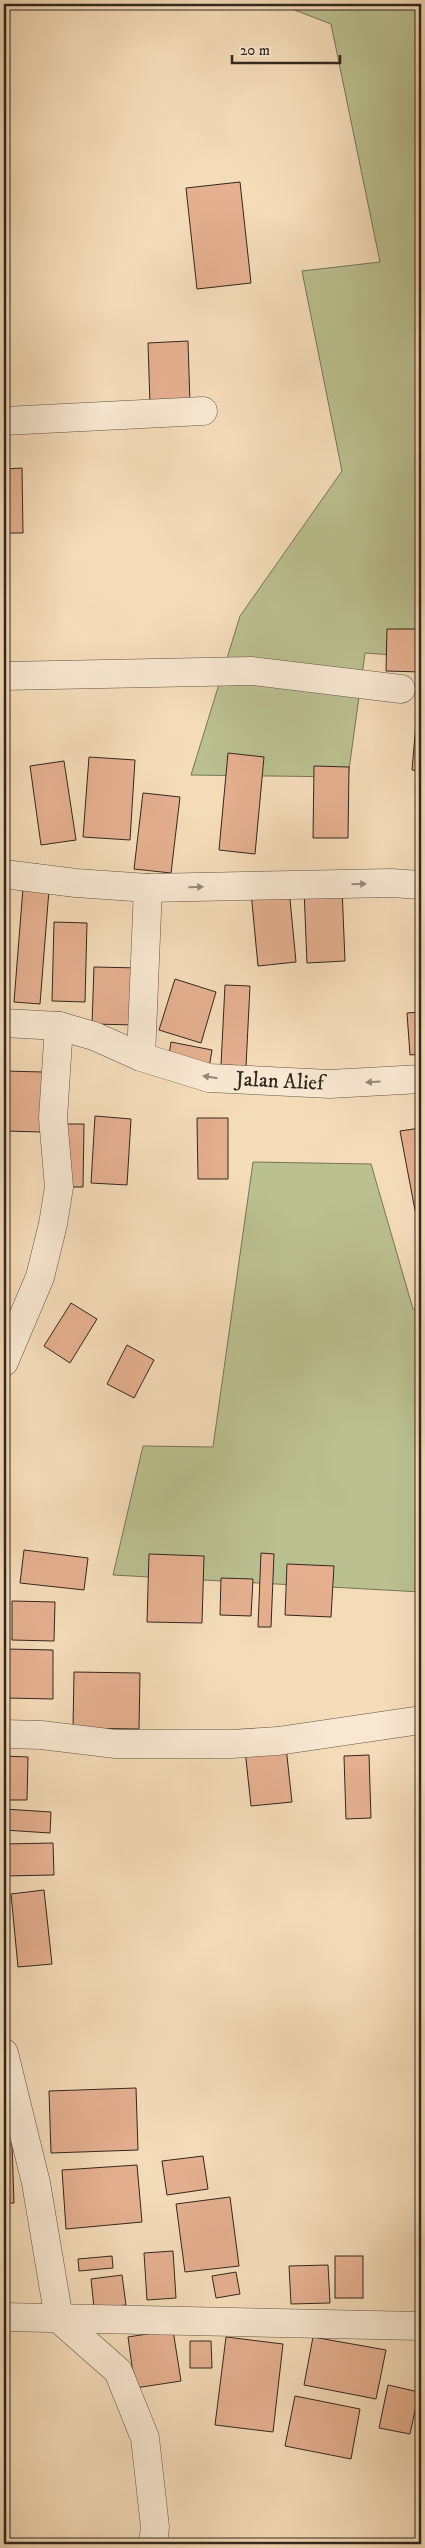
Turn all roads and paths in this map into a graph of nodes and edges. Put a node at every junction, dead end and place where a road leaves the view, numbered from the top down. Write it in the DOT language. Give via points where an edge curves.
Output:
graph roads {
  1 [pos="203,411"];
  2 [pos="4,421"];
  3 [pos="4,676"];
  4 [pos="401,689"];
  5 [pos="4,874"];
  6 [pos="421,885"];
  7 [pos="148,888"];
  8 [pos="4,1023"];
  9 [pos="59,1026"];
  10 [pos="142,1057"];
  11 [pos="421,1080"];
  12 [pos="4,1362"];
  13 [pos="421,1720"];
  14 [pos="4,1734"];
  15 [pos="4,2053"];
  16 [pos="4,2317"];
  17 [pos="59,2319"];
  18 [pos="421,2326"];
  19 [pos="153,2544"];
  1 -- 2 [label="street"];
  3 -- 4 [label="street" via="252,671"];
  5 -- 7 [label="street"];
  7 -- 6 [label="street, one-way"];
  7 -- 10 [label="street"];
  8 -- 9 [label="street, Jalan Alief"];
  9 -- 10 [label="street, Jalan Alief" via="94,1036"];
  9 -- 12 [label="street" via="53,1118 59,1187 54,1224 40,1277"];
  11 -- 10 [label="street, Jalan Alief, one-way" via="330,1084 208,1078"];
  13 -- 14 [label="street" via="278,1741 231,1744 116,1744"];
  15 -- 17 [label="street" via="36,2183"];
  16 -- 17 [label="street"];
  17 -- 18 [label="street"];
  17 -- 19 [label="street" via="118,2372 145,2438"];
}
